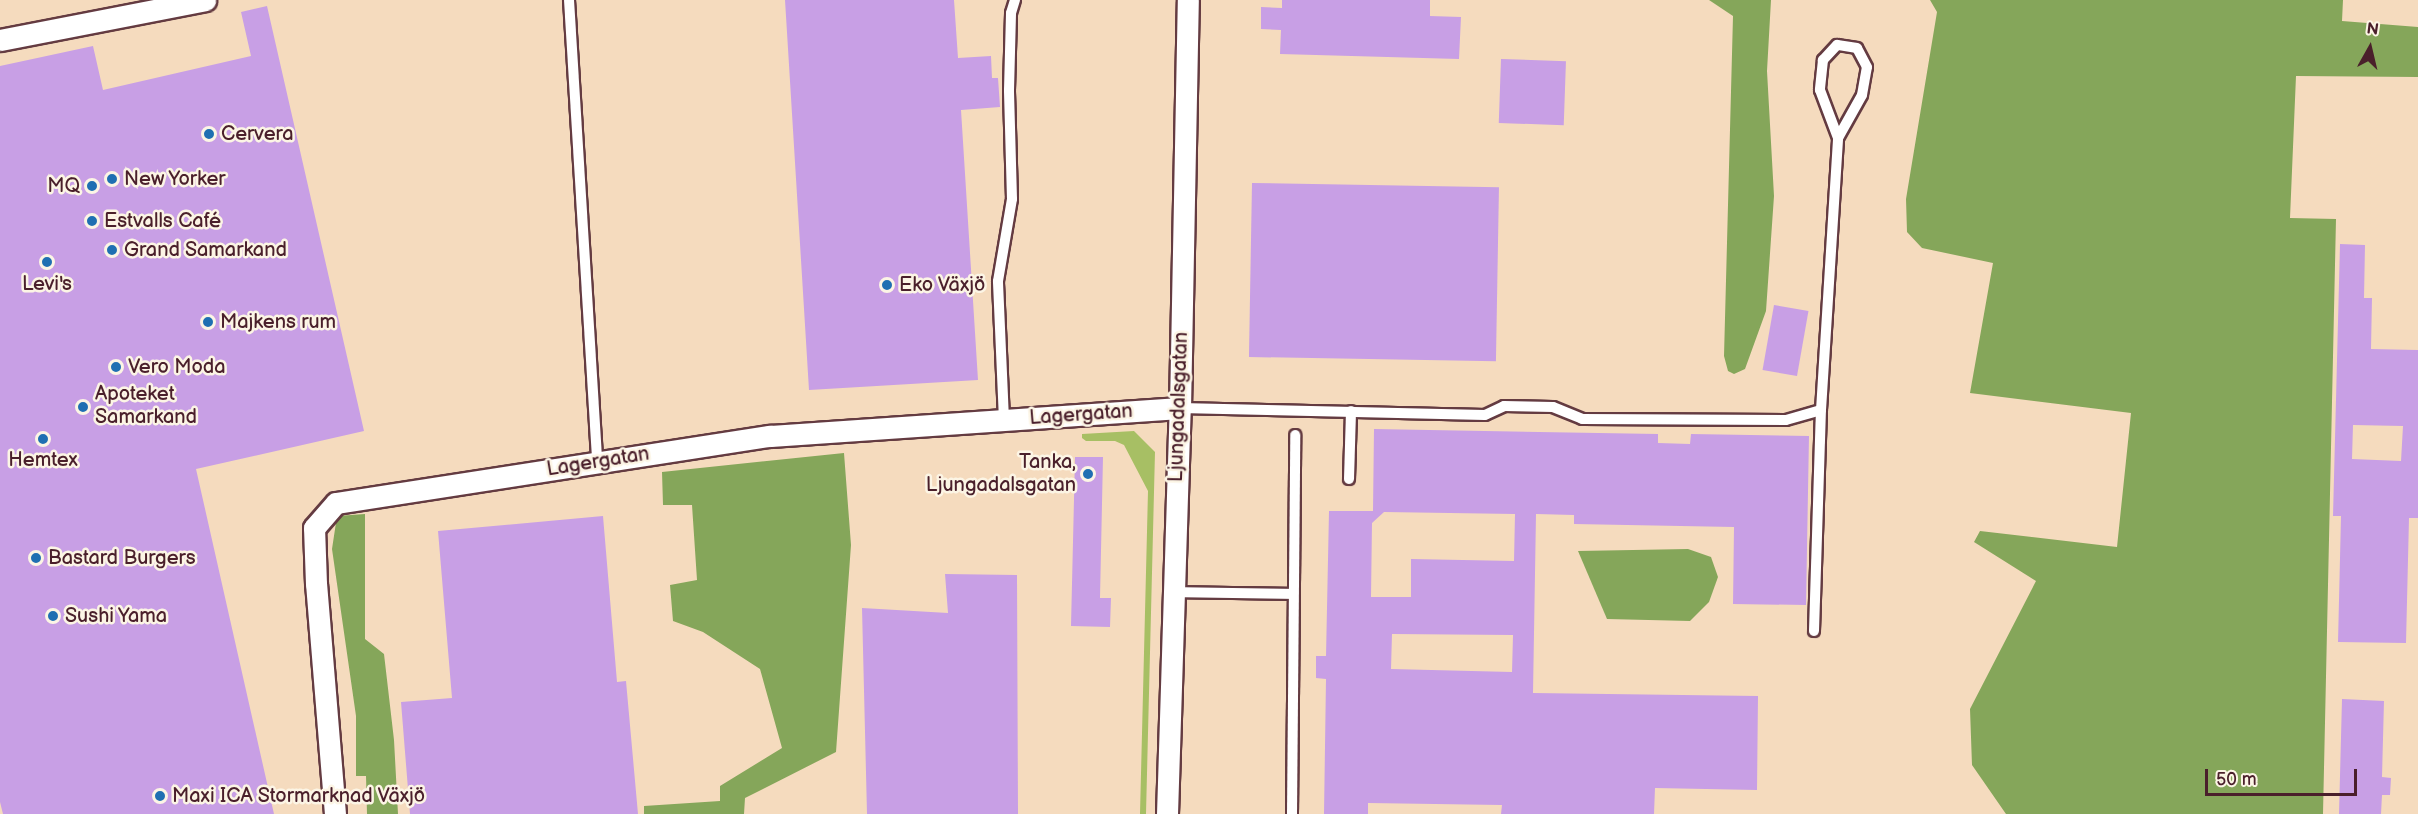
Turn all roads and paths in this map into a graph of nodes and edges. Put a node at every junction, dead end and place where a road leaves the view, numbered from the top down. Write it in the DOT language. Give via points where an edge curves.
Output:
graph roads {
  1 [pos="205,0"];
  2 [pos="569,0"];
  3 [pos="1015,0"];
  4 [pos="1188,0"];
  5 [pos="0,40"];
  6 [pos="1838,138"];
  7 [pos="1180,408"];
  8 [pos="1821,410"];
  9 [pos="1351,411"];
  10 [pos="1004,420"];
  11 [pos="1295,435"];
  12 [pos="597,462"];
  13 [pos="1349,480"];
  14 [pos="1172,592"];
  15 [pos="1293,594"];
  16 [pos="1814,631"];
  17 [pos="335,814"];
  18 [pos="1167,814"];
  19 [pos="1292,814"];
  1 -- 5 [label="street"];
  2 -- 12 [label="lane"];
  3 -- 10 [label="lane" via="1009,79 1012,199 998,281"];
  4 -- 7 [label="street, Ljungadalsgatan"];
  6 -- 6 [label="lane" via="1862,94 1867,67 1857,48 1836,45 1823,60 1820,90"];
  6 -- 8 [label="lane"];
  7 -- 9 [label="lane"];
  7 -- 10 [label="street, Lagergatan"];
  7 -- 14 [label="street, Ljungadalsgatan"];
  8 -- 9 [label="lane" via="1786,420 1582,419 1553,407 1504,406 1485,415"];
  8 -- 16 [label="lane"];
  9 -- 13 [label="lane"];
  10 -- 12 [label="street, Lagergatan" via="770,436"];
  11 -- 15 [label="lane"];
  12 -- 17 [label="street, Lagergatan" via="336,503 314,528"];
  14 -- 15 [label="lane"];
  14 -- 18 [label="street, Ljungadalsgatan"];
  15 -- 19 [label="lane"];
}
